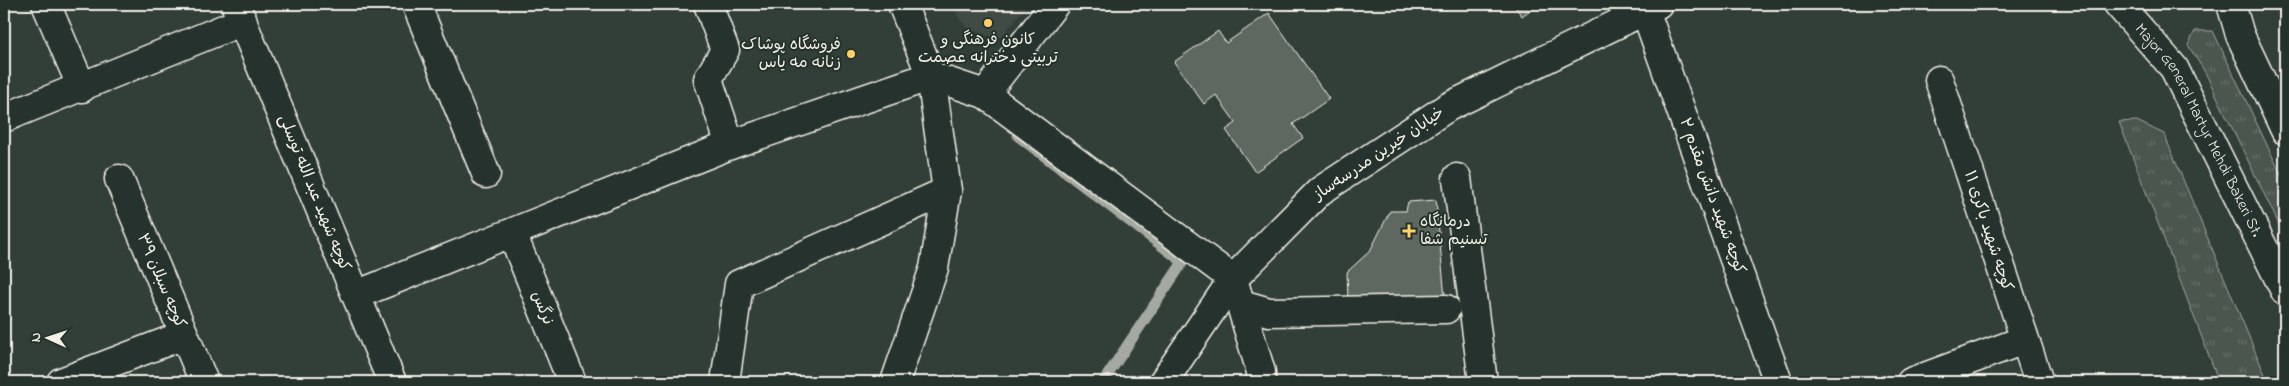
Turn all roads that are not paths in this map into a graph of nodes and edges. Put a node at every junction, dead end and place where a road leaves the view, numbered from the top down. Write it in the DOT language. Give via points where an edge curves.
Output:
graph roads {
  1 [pos="46,4"];
  2 [pos="416,4"];
  3 [pos="708,4"];
  4 [pos="902,4"];
  5 [pos="1055,4"];
  6 [pos="2118,4"];
  7 [pos="2231,4"];
  8 [pos="1652,7"];
  9 [pos="239,13"];
  10 [pos="931,76"];
  11 [pos="1939,80"];
  12 [pos="82,88"];
  13 [pos="985,94"];
  14 [pos="4,118"];
  15 [pos="2285,130"];
  16 [pos="730,145"];
  17 [pos="486,174"];
  18 [pos="1458,178"];
  19 [pos="119,179"];
  20 [pos="947,190"];
  21 [pos="512,233"];
  22 [pos="2285,290"];
  23 [pos="1237,292"];
  24 [pos="356,295"];
  25 [pos="1446,309"];
  26 [pos="184,335"];
  27 [pos="2024,340"];
  28 [pos="61,382"];
  29 [pos="204,382"];
  30 [pos="392,382"];
  31 [pos="572,382"];
  32 [pos="725,382"];
  33 [pos="895,382"];
  34 [pos="1163,382"];
  35 [pos="1261,382"];
  36 [pos="1484,382"];
  37 [pos="1778,382"];
  38 [pos="1911,382"];
  39 [pos="2039,382"];
  1 -- 12 [label="street"];
  2 -- 17 [label="street"];
  3 -- 16 [label="street" via="725,50 708,79"];
  4 -- 10 [label="street"];
  5 -- 13 [label="street"];
  6 -- 22 [label="street, Major General Martyr Mehdi Bakeri St." via="2174,68"];
  7 -- 15 [label="street" via="2240,35"];
  8 -- 23 [label="street, خیابان خیرین مدرسه‌ساز" via="1448,107 1320,191"];
  8 -- 37 [label="street, کوچه شهید دانش مقدم ۲"];
  9 -- 12 [label="street"];
  9 -- 24 [label="street, کوچه شهید عبد الله توسلی"];
  10 -- 13 [label="street"];
  10 -- 16 [label="street"];
  10 -- 20 [label="street"];
  11 -- 27 [label="street, کوچه شهید باکری ۱۱"];
  12 -- 14 [label="street"];
  13 -- 23 [label="street"];
  16 -- 21 [label="street"];
  18 -- 36 [label="street"];
  19 -- 26 [label="street, کوچه سبلان ۳۹"];
  20 -- 32 [label="street" via="738,284"];
  20 -- 33 [label="street" via="934,268"];
  21 -- 24 [label="street"];
  21 -- 31 [label="street, نرگس"];
  23 -- 25 [label="street" via="1269,312"];
  23 -- 34 [label="street, خیابان خیرین مدرسه‌ساز"];
  23 -- 35 [label="street" via="1261,372"];
  24 -- 30 [label="street, کوچه شهید عبد الله توسلی"];
  26 -- 28 [label="street"];
  26 -- 29 [label="street, کوچه سبلان ۳۹"];
  27 -- 38 [label="street"];
  27 -- 39 [label="street, کوچه شهید باکری ۱۱"];
}
